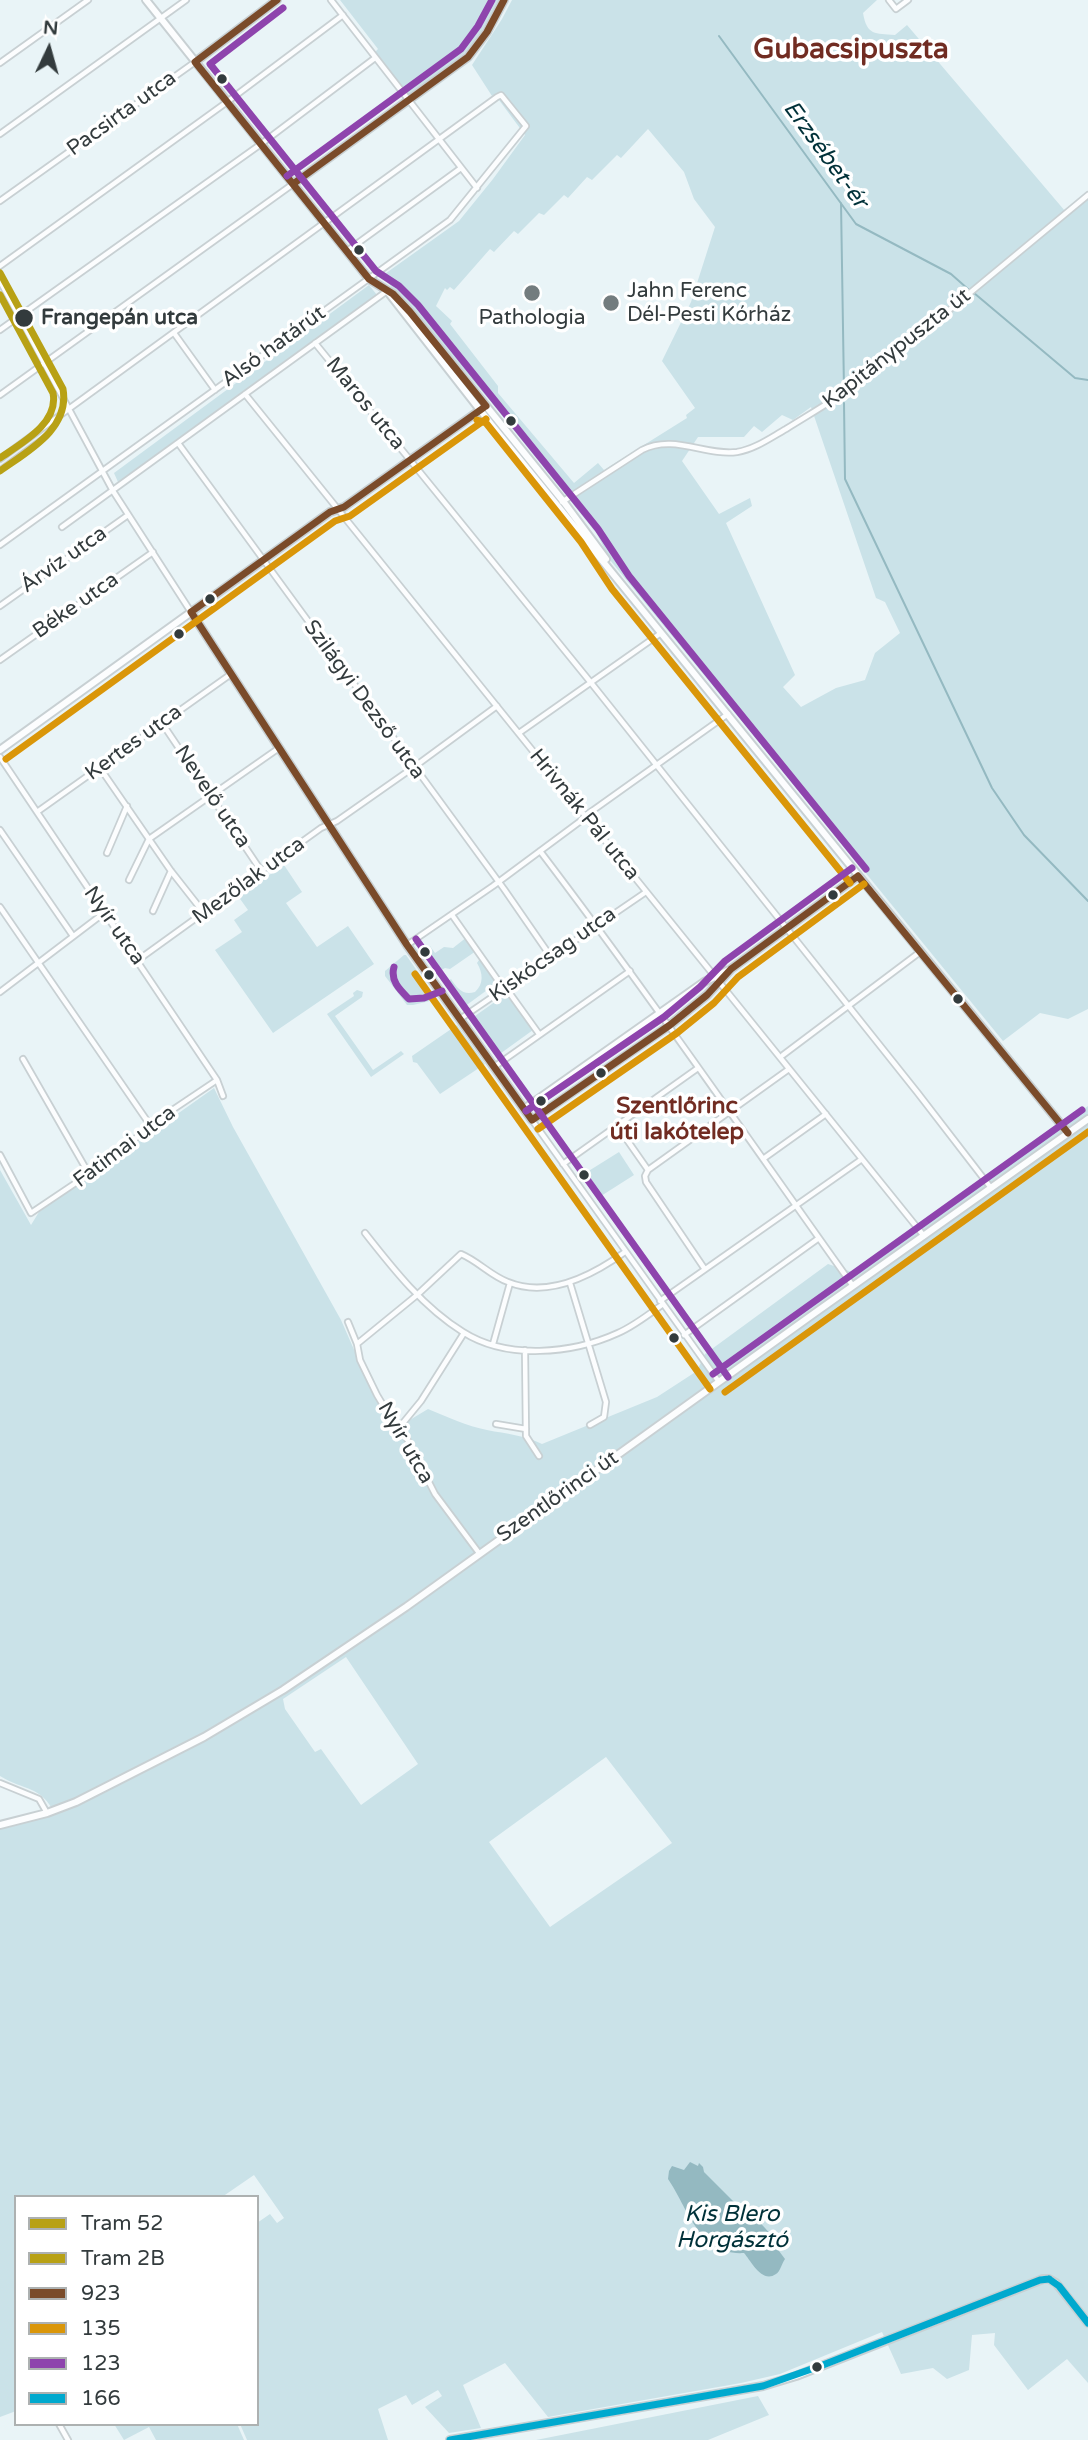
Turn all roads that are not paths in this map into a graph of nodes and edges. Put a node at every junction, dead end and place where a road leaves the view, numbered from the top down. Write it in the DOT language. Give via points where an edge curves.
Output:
graph roads {
  1 [pos="88,0"];
  2 [pos="146,0"];
  3 [pos="186,0"];
  4 [pos="277,0"];
  5 [pos="331,0"];
  6 [pos="504,0"];
  7 [pos="889,0"];
  8 [pos="908,0"];
  9 [pos="343,15"];
  10 [pos="161,19"];
  11 [pos="375,58"];
  12 [pos="195,62"];
  13 [pos="0,63"];
  14 [pos="408,101"];
  15 [pos="228,102"];
  16 [pos="0,134"];
  17 [pos="440,139"];
  18 [pos="261,144"];
  19 [pos="461,167"];
  20 [pos="293,184"];
  21 [pos="477,188"];
  22 [pos="1088,195"];
  23 [pos="0,201"];
  24 [pos="325,223"];
  25 [pos="347,251"];
  26 [pos="0,266"];
  27 [pos="369,279"];
  28 [pos="0,281"];
  29 [pos="387,292"];
  30 [pos="20,316"];
  31 [pos="0,330"];
  32 [pos="174,333"];
  33 [pos="315,343"];
  34 [pos="45,362"];
  35 [pos="215,390"];
  36 [pos="245,394"];
  37 [pos="0,395"];
  38 [pos="69,408"];
  39 [pos="483,408"];
  40 [pos="178,443"];
  41 [pos="0,459"];
  42 [pos="410,460"];
  43 [pos="103,470"];
  44 [pos="113,490"];
  45 [pos="560,503"];
  46 [pos="337,509"];
  47 [pos="128,515"];
  48 [pos="62,527"];
  49 [pos="0,545"];
  50 [pos="153,552"];
  51 [pos="262,561"];
  52 [pos="0,606"];
  53 [pos="191,612"];
  54 [pos="661,633"];
  55 [pos="0,660"];
  56 [pos="231,674"];
  57 [pos="592,684"];
  58 [pos="497,706"];
  59 [pos="728,715"];
  60 [pos="162,723"];
  61 [pos="519,733"];
  62 [pos="279,748"];
  63 [pos="0,750"];
  64 [pos="0,757"];
  65 [pos="656,765"];
  66 [pos="414,767"];
  67 [pos="100,768"];
  68 [pos="211,796"];
  69 [pos="127,806"];
  70 [pos="37,812"];
  71 [pos="585,816"];
  72 [pos="329,824"];
  73 [pos="0,830"];
  74 [pos="149,839"];
  75 [pos="540,851"];
  76 [pos="107,853"];
  77 [pos="170,871"];
  78 [pos="262,872"];
  79 [pos="858,876"];
  80 [pos="129,880"];
  81 [pos="498,882"];
  82 [pos="646,892"];
  83 [pos="0,907"];
  84 [pos="153,911"];
  85 [pos="104,912"];
  86 [pos="204,913"];
  87 [pos="452,915"];
  88 [pos="597,925"];
  89 [pos="787,929"];
  90 [pos="73,936"];
  91 [pos="407,946"];
  92 [pos="920,952"];
  93 [pos="551,957"];
  94 [pos="138,960"];
  95 [pos="38,963"];
  96 [pos="731,969"];
  97 [pos="630,971"];
  98 [pos="714,975"];
  99 [pos="719,982"];
  100 [pos="505,988"];
  101 [pos="0,992"];
  102 [pos="848,1006"];
  103 [pos="661,1013"];
  104 [pos="460,1019"];
  105 [pos="670,1025"];
  106 [pos="539,1034"];
  107 [pos="783,1055"];
  108 [pos="23,1059"];
  109 [pos="494,1067"];
  110 [pos="698,1069"];
  111 [pos="789,1069"];
  112 [pos="217,1080"];
  113 [pos="223,1096"];
  114 [pos="524,1109"];
  115 [pos="729,1112"];
  116 [pos="826,1114"];
  117 [pos="1088,1119"];
  118 [pos="532,1121"];
  119 [pos="150,1125"];
  120 [pos="618,1127"];
  121 [pos="1068,1133"];
  122 [pos="0,1155"];
  123 [pos="763,1158"];
  124 [pos="862,1159"];
  125 [pos="563,1164"];
  126 [pos="648,1170"];
  127 [pos="89,1174"];
  128 [pos="991,1188"];
  129 [pos="795,1205"];
  130 [pos="365,1233"];
  131 [pos="925,1236"];
  132 [pos="819,1238"];
  133 [pos="625,1252"];
  134 [pos="704,1268"];
  135 [pos="510,1283"];
  136 [pos="570,1283"];
  137 [pos="853,1286"];
  138 [pos="417,1294"];
  139 [pos="661,1303"];
  140 [pos="348,1322"];
  141 [pos="464,1333"];
  142 [pos="684,1335"];
  143 [pos="357,1344"];
  144 [pos="493,1344"];
  145 [pos="588,1345"];
  146 [pos="525,1350"];
  147 [pos="719,1383"];
  148 [pos="496,1424"];
  149 [pos="590,1425"];
  150 [pos="398,1429"];
  151 [pos="526,1429"];
  152 [pos="539,1456"];
  153 [pos="479,1553"];
  154 [pos="0,1783"];
  155 [pos="47,1813"];
  156 [pos="0,1825"];
  157 [pos="1088,2323"];
  158 [pos="450,2440"];
  1 -- 13 [label="street"];
  2 -- 10 [label="street"];
  3 -- 10 [label="street"];
  4 -- 12 [label="street, Pacsirta utca"];
  5 -- 9 [label="street"];
  6 -- 14 [label="street" via="468,57"];
  7 -- 8 [label="street" via="896,9"];
  9 -- 11 [label="street"];
  9 -- 15 [label="street"];
  10 -- 12 [label="street"];
  10 -- 16 [label="street"];
  11 -- 14 [label="street"];
  11 -- 18 [label="street"];
  12 -- 15 [label="street"];
  12 -- 23 [label="street, Pacsirta utca"];
  14 -- 17 [label="street"];
  14 -- 20 [label="street"];
  15 -- 18 [label="street"];
  15 -- 26 [label="street"];
  17 -- 19 [label="street"];
  17 -- 21 [label="street, Alsó határút" via="501,95 526,126"];
  17 -- 24 [label="street"];
  18 -- 20 [label="street"];
  18 -- 30 [label="street"];
  19 -- 21 [label="street"];
  19 -- 25 [label="street"];
  20 -- 24 [label="street"];
  20 -- 34 [label="street"];
  21 -- 27 [label="street, Alsó határút" via="450,220"];
  22 -- 45 [label="street, Kapitánypuszta út" via="872,373 755,447 726,452 691,445 654,445"];
  24 -- 25 [label="street"];
  24 -- 32 [label="street"];
  25 -- 27 [label="street"];
  27 -- 29 [label="street"];
  27 -- 35 [label="street, Alsó határút"];
  28 -- 30 [label="street"];
  29 -- 33 [label="street, Alsó határút"];
  29 -- 39 [label="street"];
  30 -- 31 [label="street"];
  30 -- 34 [label="street"];
  32 -- 35 [label="street"];
  32 -- 38 [label="street"];
  33 -- 36 [label="street, Alsó határút"];
  33 -- 42 [label="street, Maros utca"];
  34 -- 37 [label="street"];
  34 -- 38 [label="street"];
  35 -- 43 [label="street, Alsó határút"];
  36 -- 40 [label="street, Alsó határút"];
  36 -- 46 [label="street, Hrivnák Pál utca"];
  38 -- 41 [label="street"];
  38 -- 43 [label="street"];
  39 -- 42 [label="street"];
  39 -- 45 [label="street"];
  39 -- 45 [label="street"];
  40 -- 44 [label="street, Alsó határút"];
  40 -- 51 [label="street, Szilágyi Dezső utca"];
  42 -- 46 [label="street"];
  42 -- 57 [label="street, Maros utca"];
  43 -- 44 [label="street"];
  43 -- 49 [label="street, Alsó határút"];
  44 -- 47 [label="street"];
  44 -- 48 [label="street, Alsó határút"];
  45 -- 54 [label="street"];
  46 -- 51 [label="street"];
  46 -- 58 [label="street, Hrivnák Pál utca"];
  47 -- 50 [label="street"];
  47 -- 52 [label="street, Árvíz utca"];
  50 -- 53 [label="street"];
  50 -- 55 [label="street, Béke utca"];
  51 -- 53 [label="street"];
  51 -- 66 [label="street, Szilágyi Dezső utca"];
  53 -- 56 [label="street"];
  53 -- 63 [label="street"];
  54 -- 57 [label="street"];
  54 -- 59 [label="street"];
  56 -- 60 [label="street, Kertes utca"];
  56 -- 62 [label="street"];
  57 -- 61 [label="street"];
  57 -- 65 [label="street, Maros utca"];
  58 -- 61 [label="street, Hrivnák Pál utca"];
  58 -- 66 [label="street, Mezőlak utca"];
  59 -- 65 [label="street"];
  59 -- 79 [label="street"];
  60 -- 67 [label="street, Kertes utca"];
  60 -- 68 [label="street, Nevelő utca"];
  61 -- 71 [label="street, Hrivnák Pál utca"];
  62 -- 68 [label="street"];
  62 -- 72 [label="street"];
  64 -- 70 [label="street, Nyír utca"];
  65 -- 71 [label="street"];
  65 -- 89 [label="street, Maros utca"];
  66 -- 72 [label="street, Mezőlak utca"];
  66 -- 81 [label="street, Szilágyi Dezső utca"];
  67 -- 69 [label="street"];
  67 -- 70 [label="street, Kertes utca"];
  68 -- 74 [label="street"];
  68 -- 78 [label="street, Nevelő utca"];
  69 -- 74 [label="street"];
  69 -- 76 [label="street"];
  70 -- 85 [label="street, Nyír utca"];
  71 -- 75 [label="street"];
  71 -- 82 [label="street, Hrivnák Pál utca"];
  72 -- 78 [label="street, Mezőlak utca"];
  72 -- 91 [label="street"];
  73 -- 90 [label="street"];
  74 -- 77 [label="street"];
  74 -- 80 [label="street"];
  75 -- 81 [label="street"];
  75 -- 88 [label="street"];
  77 -- 84 [label="street"];
  77 -- 86 [label="street"];
  78 -- 86 [label="street, Mezőlak utca"];
  79 -- 89 [label="street"];
  79 -- 92 [label="street"];
  81 -- 87 [label="street"];
  81 -- 93 [label="street, Szilágyi Dezső utca"];
  82 -- 88 [label="street, Kiskócsag utca"];
  82 -- 98 [label="street, Hrivnák Pál utca"];
  83 -- 95 [label="street"];
  85 -- 90 [label="street"];
  85 -- 94 [label="street, Nyír utca"];
  86 -- 94 [label="street, Mezőlak utca"];
  87 -- 91 [label="street"];
  87 -- 100 [label="street"];
  88 -- 93 [label="street, Kiskócsag utca"];
  88 -- 97 [label="street"];
  89 -- 96 [label="street"];
  89 -- 102 [label="street, Maros utca"];
  90 -- 95 [label="street"];
  91 -- 104 [label="street"];
  92 -- 102 [label="street"];
  92 -- 121 [label="street"];
  93 -- 100 [label="street, Kiskócsag utca"];
  94 -- 112 [label="street, Nyír utca"];
  95 -- 101 [label="street"];
  95 -- 119 [label="street"];
  96 -- 98 [label="street"];
  96 -- 99 [label="street"];
  97 -- 103 [label="street"];
  97 -- 106 [label="street"];
  98 -- 99 [label="street, Hrivnák Pál utca"];
  98 -- 103 [label="street"];
  99 -- 105 [label="street"];
  99 -- 111 [label="street, Hrivnák Pál utca"];
  100 -- 104 [label="street, Kiskócsag utca"];
  100 -- 106 [label="street"];
  102 -- 107 [label="street"];
  102 -- 128 [label="street, Maros utca"];
  103 -- 105 [label="street"];
  103 -- 114 [label="street"];
  104 -- 109 [label="street"];
  105 -- 110 [label="street"];
  105 -- 118 [label="street"];
  106 -- 109 [label="street"];
  108 -- 127 [label="street"];
  109 -- 114 [label="street"];
  110 -- 115 [label="street"];
  110 -- 120 [label="street"];
  111 -- 115 [label="street"];
  111 -- 116 [label="street, Hrivnák Pál utca"];
  112 -- 113 [label="street, Nyír utca"];
  112 -- 119 [label="street, Fatimai utca"];
  114 -- 118 [label="street"];
  115 -- 123 [label="street"];
  115 -- 126 [label="street"];
  116 -- 123 [label="street"];
  116 -- 124 [label="street, Hrivnák Pál utca"];
  117 -- 121 [label="street, Szentlőrinci út"];
  118 -- 125 [label="street"];
  119 -- 127 [label="street, Fatimai utca"];
  120 -- 125 [label="street"];
  120 -- 126 [label="street"];
  121 -- 128 [label="street, Szentlőrinci út"];
  122 -- 127 [label="street, Fatimai utca" via="32,1213"];
  123 -- 129 [label="street"];
  124 -- 129 [label="street"];
  124 -- 131 [label="street, Hrivnák Pál utca"];
  125 -- 133 [label="street"];
  126 -- 134 [label="street" via="646,1182"];
  128 -- 131 [label="street, Szentlőrinci út"];
  129 -- 132 [label="street"];
  129 -- 134 [label="street"];
  130 -- 138 [label="street"];
  131 -- 137 [label="street, Szentlőrinci út"];
  132 -- 137 [label="street"];
  132 -- 142 [label="street"];
  133 -- 136 [label="street"];
  133 -- 139 [label="street"];
  134 -- 139 [label="street"];
  135 -- 136 [label="street" via="555,1287"];
  135 -- 138 [label="street" via="461,1254"];
  135 -- 144 [label="street"];
  136 -- 145 [label="street"];
  137 -- 147 [label="street, Szentlőrinci út"];
  138 -- 141 [label="street"];
  138 -- 143 [label="street"];
  139 -- 142 [label="street"];
  139 -- 145 [label="street" via="632,1326"];
  140 -- 143 [label="street, Nyír utca"];
  141 -- 144 [label="street"];
  141 -- 150 [label="street"];
  142 -- 147 [label="street"];
  143 -- 150 [label="street, Nyír utca" via="360,1360"];
  144 -- 146 [label="street"];
  145 -- 146 [label="street"];
  145 -- 149 [label="street" via="606,1402 604,1417"];
  146 -- 151 [label="street"];
  147 -- 153 [label="street, Szentlőrinci út"];
  148 -- 151 [label="street"];
  150 -- 153 [label="street, Nyír utca" via="435,1494"];
  151 -- 152 [label="street"];
  153 -- 155 [label="street, Szentlőrinci út" via="283,1690 204,1737"];
  154 -- 155 [label="street" via="39,1798"];
  155 -- 156 [label="street, Szentlőrinci út"];
  157 -- 158 [label="street" via="1059,2286 1049,2279 1040,2280 763,2386"];
}
